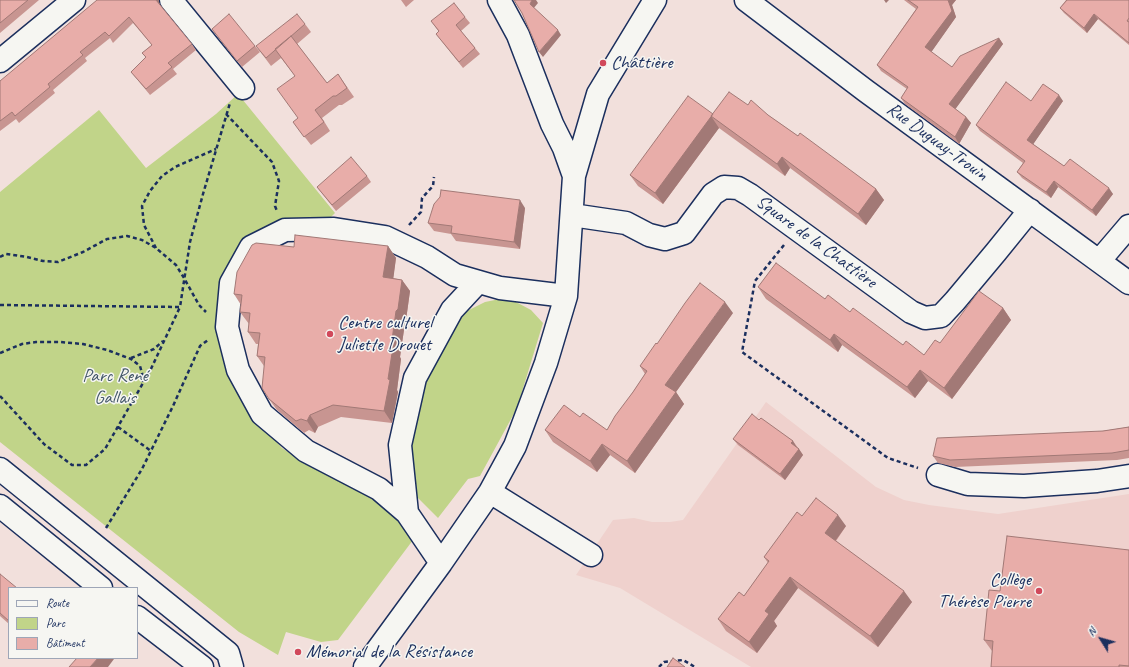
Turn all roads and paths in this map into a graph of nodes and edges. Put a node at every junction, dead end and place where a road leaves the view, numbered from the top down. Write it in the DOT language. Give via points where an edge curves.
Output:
graph roads {
  1 [pos="74,0"];
  2 [pos="171,0"];
  3 [pos="499,0"];
  4 [pos="656,0"];
  5 [pos="757,3"];
  6 [pos="0,61"];
  7 [pos="239,83"];
  8 [pos="226,114"];
  9 [pos="216,149"];
  10 [pos="574,176"];
  11 [pos="434,177"];
  12 [pos="1030,210"];
  13 [pos="572,215"];
  14 [pos="1129,226"];
  15 [pos="797,229"];
  16 [pos="285,230"];
  17 [pos="394,241"];
  18 [pos="156,248"];
  19 [pos="0,257"];
  20 [pos="1100,260"];
  21 [pos="184,278"];
  22 [pos="478,282"];
  23 [pos="1129,283"];
  24 [pos="566,296"];
  25 [pos="0,305"];
  26 [pos="180,307"];
  27 [pos="227,327"];
  28 [pos="164,340"];
  29 [pos="0,353"];
  30 [pos="130,358"];
  31 [pos="143,383"];
  32 [pos="0,396"];
  33 [pos="118,427"];
  34 [pos="151,451"];
  35 [pos="0,469"];
  36 [pos="938,475"];
  37 [pos="1129,476"];
  38 [pos="490,492"];
  39 [pos="0,506"];
  40 [pos="406,512"];
  41 [pos="94,545"];
  42 [pos="591,555"];
  43 [pos="441,563"];
  44 [pos="100,587"];
  45 [pos="138,618"];
  46 [pos="200,666"];
  47 [pos="232,667"];
  48 [pos="365,667"];
  49 [pos="659,667"];
  50 [pos="695,667"];
  1 -- 6 [label="street"];
  2 -- 7 [label="street"];
  3 -- 10 [label="street" via="518,35"];
  4 -- 10 [label="street" via="598,94"];
  5 -- 12 [label="street, Rue Duguay-Trouin" via="866,91"];
  7 -- 8 [label="path"];
  8 -- 9 [label="path"];
  8 -- 16 [label="path" via="272,162 279,181 275,206"];
  9 -- 18 [label="path" via="175,167 162,176 150,191 142,206 144,225"];
  9 -- 21 [label="path" via="190,242"];
  10 -- 13 [label="street"];
  11 -- 17 [label="path" via="433,186 422,198 421,212"];
  12 -- 15 [label="street, Square de la Chattière" via="941,316 925,318 911,312"];
  12 -- 20 [label="street, Rue Duguay-Trouin"];
  13 -- 15 [label="street, Square de la Chattière" via="626,223 649,235 665,239 684,233 713,194 724,187 738,188"];
  13 -- 24 [label="street"];
  14 -- 20 [label="street"];
  15 -- 36 [label="path" via="755,281 742,352 888,458"];
  16 -- 17 [label="street" via="334,228"];
  16 -- 27 [label="street" via="251,247 231,283"];
  17 -- 22 [label="street" via="456,275"];
  18 -- 19 [label="path" via="142,240 127,236 107,239 58,262 6,254"];
  18 -- 21 [label="path" via="176,265"];
  20 -- 23 [label="street, Rue Duguay-Trouin"];
  21 -- 26 [label="path"];
  21 -- 27 [label="path" via="199,304 213,319"];
  22 -- 24 [label="street" via="500,288"];
  22 -- 40 [label="street" via="452,310 415,378 400,446"];
  24 -- 38 [label="street" via="546,363 515,446"];
  25 -- 26 [label="path"];
  26 -- 28 [label="path"];
  27 -- 34 [label="path" via="200,346"];
  27 -- 40 [label="street" via="238,370 262,414 306,451 379,488"];
  28 -- 30 [label="path" via="154,349"];
  28 -- 31 [label="path"];
  29 -- 30 [label="path" via="22,344 60,342 83,344"];
  30 -- 31 [label="path" via="140,366"];
  31 -- 33 [label="path"];
  32 -- 33 [label="path" via="44,444 72,465 86,465 105,449"];
  33 -- 34 [label="path"];
  34 -- 41 [label="path" via="115,515"];
  35 -- 41 [label="street"];
  36 -- 37 [label="street" via="968,484 1024,486"];
  38 -- 42 [label="street"];
  38 -- 43 [label="street"];
  39 -- 44 [label="street"];
  40 -- 43 [label="street"];
  41 -- 47 [label="street" via="228,653"];
  43 -- 48 [label="street"];
  45 -- 46 [label="street"];
  49 -- 50 [label="path" via="664,662 683,660"];
}
